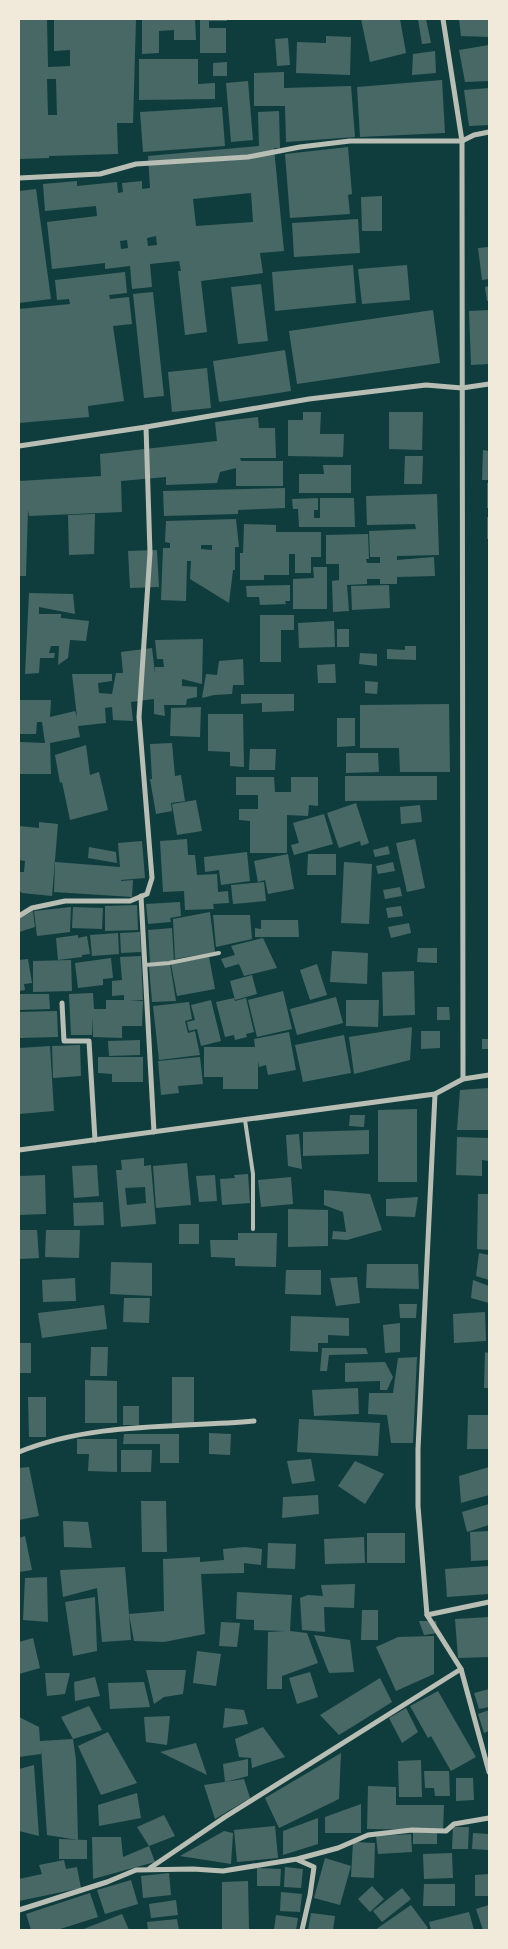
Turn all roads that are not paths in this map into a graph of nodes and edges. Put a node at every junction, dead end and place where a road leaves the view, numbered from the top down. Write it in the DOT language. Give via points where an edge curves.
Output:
graph roads {
  1 [pos="443,19"];
  2 [pos="489,132"];
  3 [pos="462,141"];
  4 [pos="19,178"];
  5 [pos="489,384"];
  6 [pos="462,388"];
  7 [pos="146,427"];
  8 [pos="19,446"];
  9 [pos="141,896"];
  10 [pos="19,916"];
  11 [pos="219,953"];
  12 [pos="145,965"];
  13 [pos="62,1003"];
  14 [pos="489,1075"];
  15 [pos="463,1079"];
  16 [pos="435,1094"];
  17 [pos="245,1120"];
  18 [pos="154,1132"];
  19 [pos="95,1140"];
  20 [pos="19,1150"];
  21 [pos="253,1229"];
  22 [pos="254,1421"];
  23 [pos="19,1452"];
  24 [pos="489,1602"];
  25 [pos="427,1615"];
  26 [pos="461,1669"];
  27 [pos="489,1772"];
  28 [pos="489,1818"];
  29 [pos="297,1859"];
  30 [pos="150,1868"];
  31 [pos="19,1910"];
  32 [pos="302,1930"];
  1 -- 3 [label="street"];
  2 -- 3 [label="street"];
  3 -- 4 [label="street" via="350,141 248,157 136,164 100,174"];
  3 -- 6 [label="street"];
  5 -- 6 [label="street"];
  6 -- 7 [label="street" via="426,385 310,399"];
  6 -- 15 [label="street"];
  7 -- 8 [label="street"];
  7 -- 9 [label="street" via="150,553 140,717 152,878 147,894"];
  9 -- 10 [label="street" via="130,901 65,901 32,908"];
  9 -- 12 [label="street"];
  11 -- 12 [label="lane"];
  12 -- 18 [label="street"];
  13 -- 19 [label="street" via="64,1041 89,1041"];
  14 -- 15 [label="street"];
  15 -- 16 [label="street"];
  16 -- 17 [label="street"];
  16 -- 25 [label="street" via="418,1449 418,1506"];
  17 -- 18 [label="street"];
  17 -- 21 [label="lane" via="253,1174"];
  18 -- 19 [label="street"];
  19 -- 20 [label="street"];
  22 -- 23 [label="street" via="90,1433 54,1440"];
  24 -- 25 [label="street"];
  25 -- 26 [label="street"];
  26 -- 27 [label="street"];
  26 -- 30 [label="street" via="225,1817"];
  28 -- 29 [label="street" via="454,1824 446,1831 412,1830 368,1835 338,1848"];
  29 -- 30 [label="street" via="224,1871"];
  29 -- 32 [label="street" via="314,1867"];
  30 -- 31 [label="street"];
}
